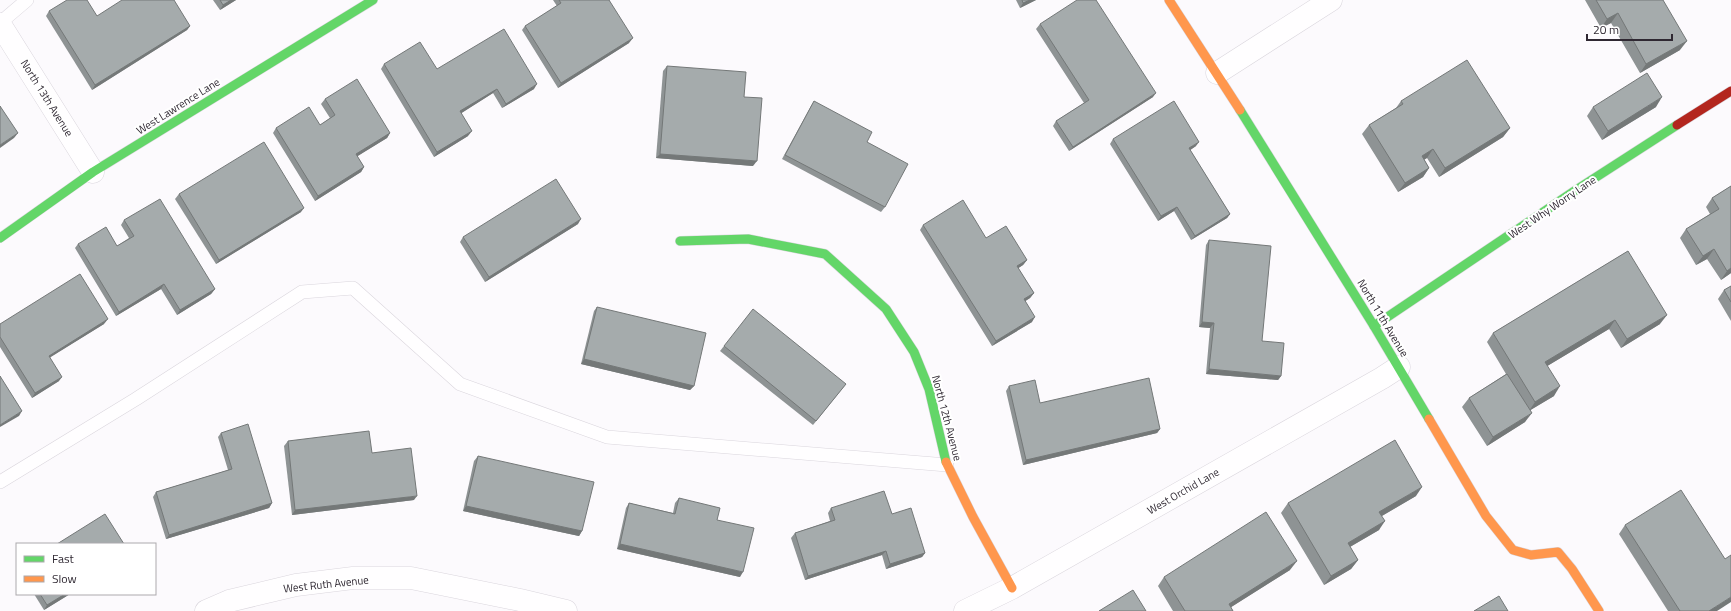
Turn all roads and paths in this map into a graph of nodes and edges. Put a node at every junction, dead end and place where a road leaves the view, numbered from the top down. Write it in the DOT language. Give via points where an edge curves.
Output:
graph roads {
  1 [pos="27,0"];
  2 [pos="373,0"];
  3 [pos="1169,0"];
  4 [pos="1331,0"];
  5 [pos="0,24"];
  6 [pos="1217,73"];
  7 [pos="1731,90"];
  8 [pos="94,172"];
  9 [pos="0,238"];
  10 [pos="680,240"];
  11 [pos="1374,326"];
  12 [pos="1399,367"];
  13 [pos="947,465"];
  14 [pos="0,482"];
  15 [pos="1012,588"];
  16 [pos="518,606"];
  17 [pos="206,611"];
  18 [pos="566,611"];
  19 [pos="966,611"];
  20 [pos="1599,611"];
  1 -- 5 [label="lane"];
  2 -- 8 [label="street, West Lawrence Lane"];
  3 -- 6 [label="street, North 11th Avenue"];
  4 -- 6 [label="street"];
  5 -- 8 [label="street, North 13th Avenue"];
  6 -- 11 [label="street, North 11th Avenue"];
  7 -- 11 [label="street, West Why Worry Lane" via="1573,192"];
  8 -- 9 [label="street, West Lawrence Lane"];
  10 -- 13 [label="street, North 12th Avenue" via="748,239 825,254 886,309 914,352 929,388"];
  11 -- 12 [label="street, North 11th Avenue"];
  12 -- 15 [label="street, West Orchid Lane"];
  12 -- 20 [label="street, North 11th Avenue" via="1486,516 1513,550 1531,555 1558,552"];
  13 -- 14 [label="lane" via="607,437 460,384 353,288 302,292 136,399"];
  13 -- 15 [label="street, North 12th Avenue"];
  15 -- 19 [label="street, West Orchid Lane"];
  16 -- 17 [label="street, West Ruth Avenue" via="411,578 353,578 296,585 229,601"];
  16 -- 18 [label="street, West Ruth Avenue"];
}
